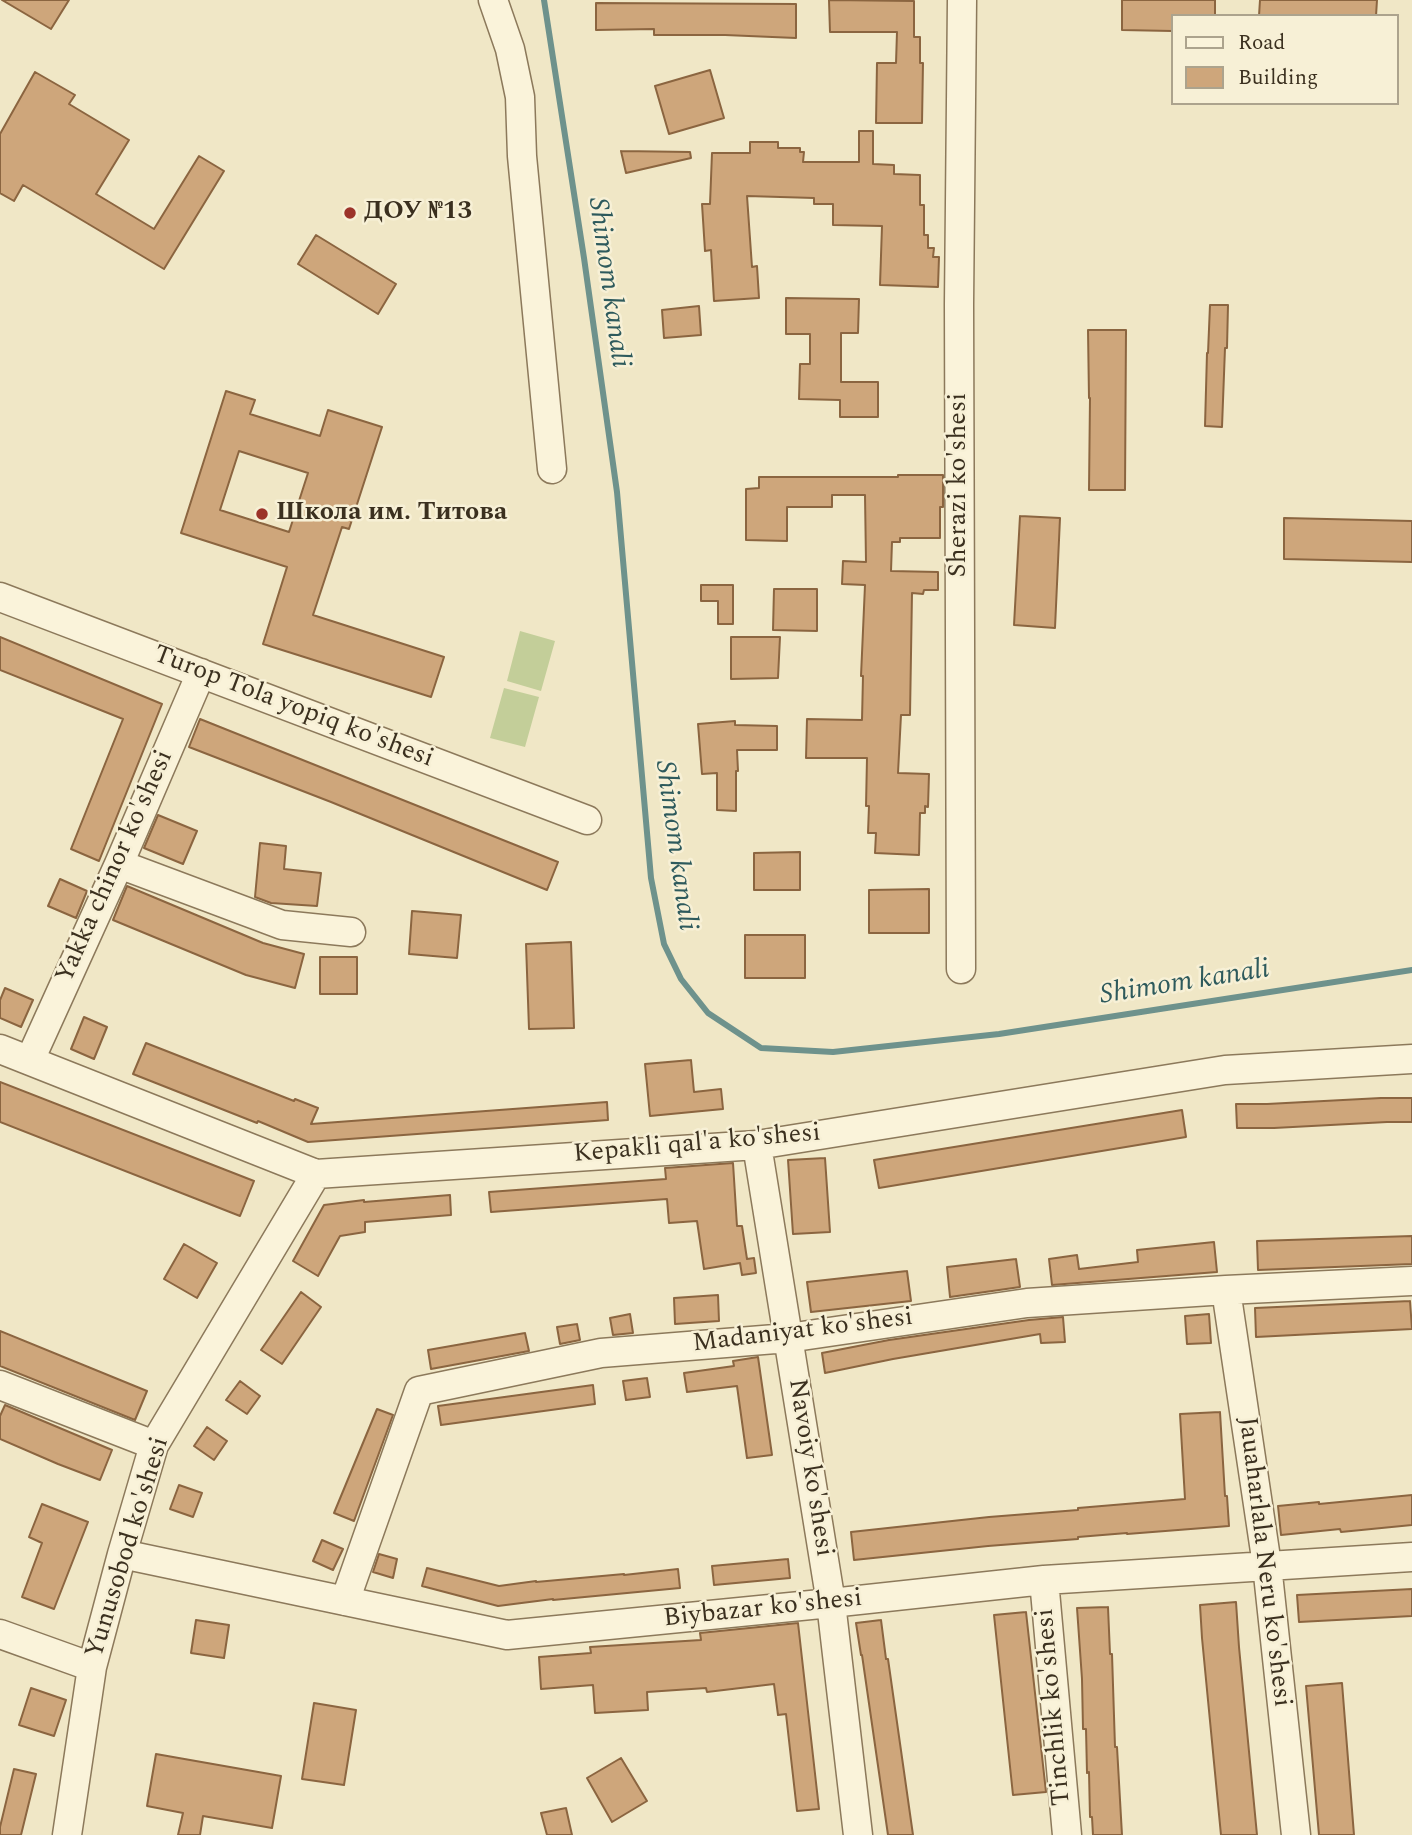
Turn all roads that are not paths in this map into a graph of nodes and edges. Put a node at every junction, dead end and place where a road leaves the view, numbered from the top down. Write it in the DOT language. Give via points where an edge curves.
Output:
graph roads {
  1 [pos="493,0"];
  2 [pos="962,0"];
  3 [pos="552,469"];
  4 [pos="0,597"];
  5 [pos="201,673"];
  6 [pos="587,820"];
  7 [pos="119,864"];
  8 [pos="351,932"];
  9 [pos="961,969"];
  10 [pos="0,1049"];
  11 [pos="1412,1059"];
  12 [pos="30,1060"];
  13 [pos="757,1145"];
  14 [pos="316,1174"];
  15 [pos="1412,1281"];
  16 [pos="1226,1290"];
  17 [pos="788,1338"];
  18 [pos="0,1385"];
  19 [pos="154,1445"];
  20 [pos="121,1554"];
  21 [pos="1412,1557"];
  22 [pos="1267,1565"];
  23 [pos="1044,1580"];
  24 [pos="345,1601"];
  25 [pos="831,1603"];
  26 [pos="0,1634"];
  27 [pos="92,1667"];
  28 [pos="67,1835"];
  29 [pos="858,1835"];
  30 [pos="1067,1835"];
  31 [pos="1296,1835"];
  1 -- 3 [label="street" via="520,97"];
  2 -- 9 [label="street, Sherazi ko'shesi"];
  4 -- 5 [label="street, Turop Tola yopiq ko'shesi"];
  5 -- 6 [label="street, Turop Tola yopiq ko'shesi"];
  5 -- 7 [label="street, Yakka chinor ko'shesi"];
  7 -- 8 [label="street" via="282,925"];
  7 -- 12 [label="street, Yakka chinor ko'shesi"];
  10 -- 12 [label="street, Kepakli qal'a ko'shesi"];
  11 -- 13 [label="street, Kepakli qal'a ko'shesi" via="1224,1070"];
  12 -- 14 [label="street, Kepakli qal'a ko'shesi"];
  13 -- 14 [label="street, Kepakli qal'a ko'shesi"];
  13 -- 17 [label="street, Navoiy ko'shesi"];
  14 -- 19 [label="street, Yunusobod ko'shesi"];
  15 -- 16 [label="street, Madaniyat ko'shesi"];
  16 -- 17 [label="street, Madaniyat ko'shesi" via="1027,1303"];
  16 -- 22 [label="street, Jauaharlala Neru ko'shesi"];
  17 -- 24 [label="street, Madaniyat ko'shesi" via="601,1353 419,1391"];
  17 -- 25 [label="street, Navoiy ko'shesi"];
  18 -- 19 [label="street"];
  19 -- 20 [label="street, Yunusobod ko'shesi"];
  20 -- 24 [label="street, Biybazar ko'shesi"];
  20 -- 27 [label="street, Yunusobod ko'shesi"];
  21 -- 22 [label="street, Biybazar ko'shesi"];
  22 -- 23 [label="street, Biybazar ko'shesi"];
  22 -- 31 [label="street, Jauaharlala Neru ko'shesi"];
  23 -- 25 [label="street, Biybazar ko'shesi"];
  23 -- 30 [label="street, Tinchlik ko'shesi"];
  24 -- 25 [label="street, Biybazar ko'shesi" via="507,1635"];
  25 -- 29 [label="street, Navoiy ko'shesi"];
  26 -- 27 [label="street"];
  27 -- 28 [label="street, Yunusobod ko'shesi"];
}
